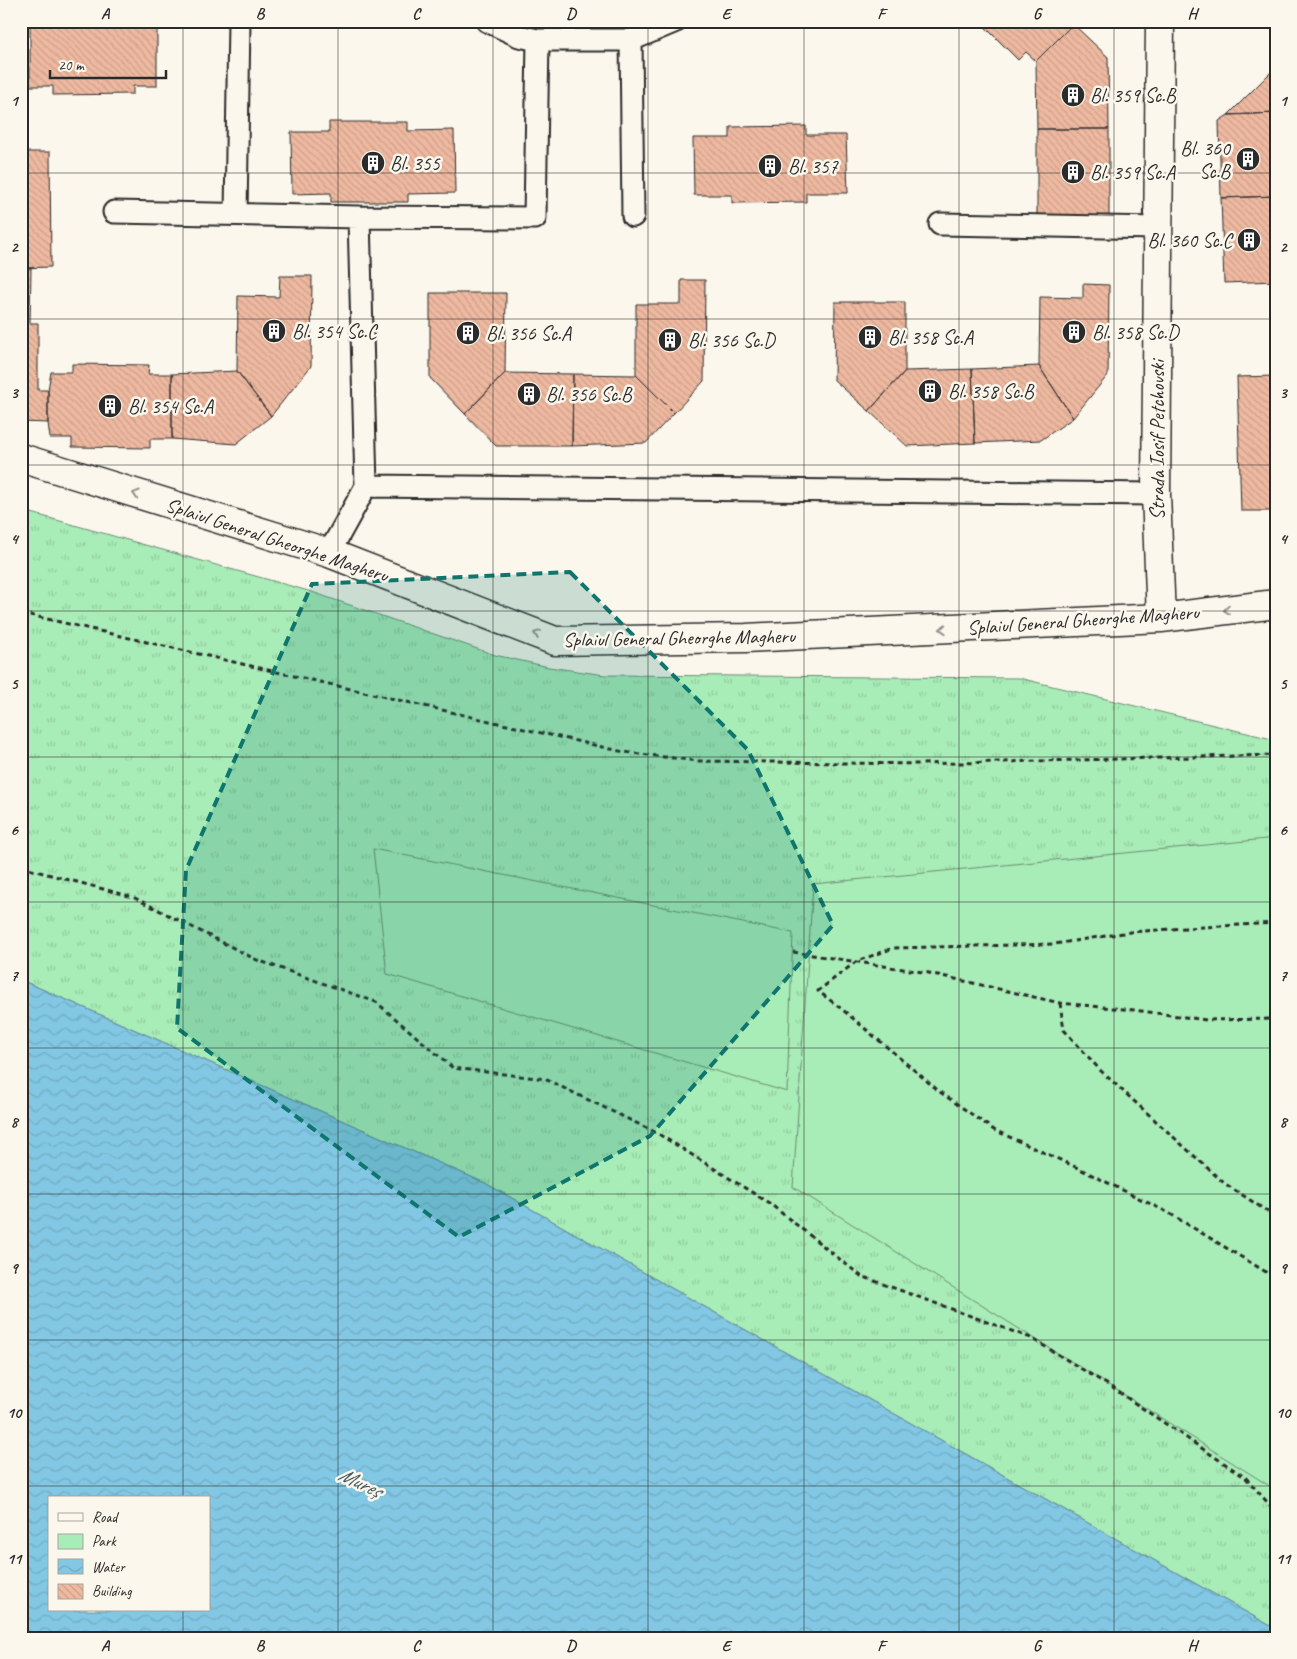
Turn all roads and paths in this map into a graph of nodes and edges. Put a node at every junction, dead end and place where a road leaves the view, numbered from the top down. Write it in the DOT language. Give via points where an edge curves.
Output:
graph roads {
  1 [pos="239,21"];
  2 [pos="487,21"];
  3 [pos="676,21"];
  4 [pos="1160,21"];
  5 [pos="538,40"];
  6 [pos="631,40"];
  7 [pos="114,212"];
  8 [pos="236,214"];
  9 [pos="632,216"];
  10 [pos="359,217"];
  11 [pos="940,224"];
  12 [pos="1158,228"];
  13 [pos="21,458"];
  14 [pos="366,486"];
  15 [pos="1156,494"];
  16 [pos="329,553"];
  17 [pos="1276,604"];
  18 [pos="21,613"];
  19 [pos="1161,618"];
  20 [pos="1276,755"];
  21 [pos="21,867"];
  22 [pos="1276,924"];
  23 [pos="793,952"];
  24 [pos="857,961"];
  25 [pos="1060,1003"];
  26 [pos="1276,1019"];
  27 [pos="1276,1217"];
  28 [pos="1276,1278"];
  29 [pos="1276,1512"];
  1 -- 8 [label="lane"];
  2 -- 5 [label="lane" via="519,36"];
  3 -- 6 [label="lane"];
  4 -- 12 [label="street, Strada Iosif Petchovski"];
  5 -- 6 [label="lane"];
  5 -- 10 [label="lane" via="535,218"];
  6 -- 9 [label="lane"];
  7 -- 8 [label="lane"];
  8 -- 10 [label="lane"];
  10 -- 14 [label="lane"];
  11 -- 12 [label="lane"];
  12 -- 15 [label="street, Strada Iosif Petchovski"];
  16 -- 13 [label="street, Splaiul General Gheorghe Magheru, one-way"];
  14 -- 15 [label="lane"];
  14 -- 16 [label="lane"];
  15 -- 19 [label="street, Strada Iosif Petchovski"];
  19 -- 16 [label="street, Splaiul General Gheorghe Magheru, one-way" via="746,638 555,641"];
  17 -- 19 [label="street, Splaiul General Gheorghe Magheru, one-way"];
  18 -- 20 [label="path" via="624,752 688,760 920,764"];
  21 -- 29 [label="path" via="133,897 256,960 376,1002 453,1068 545,1079 657,1133 769,1203 861,1276 1031,1338 1108,1385 1246,1478"];
  22 -- 24 [label="path" via="1130,932 1055,944 894,948"];
  23 -- 24 [label="path"];
  24 -- 25 [label="path" via="929,973"];
  24 -- 28 [label="path" via="818,991 940,1092 994,1130 1167,1212"];
  25 -- 26 [label="path" via="1206,1020"];
  25 -- 27 [label="path" via="1064,1030 1101,1071 1224,1183"];
}
